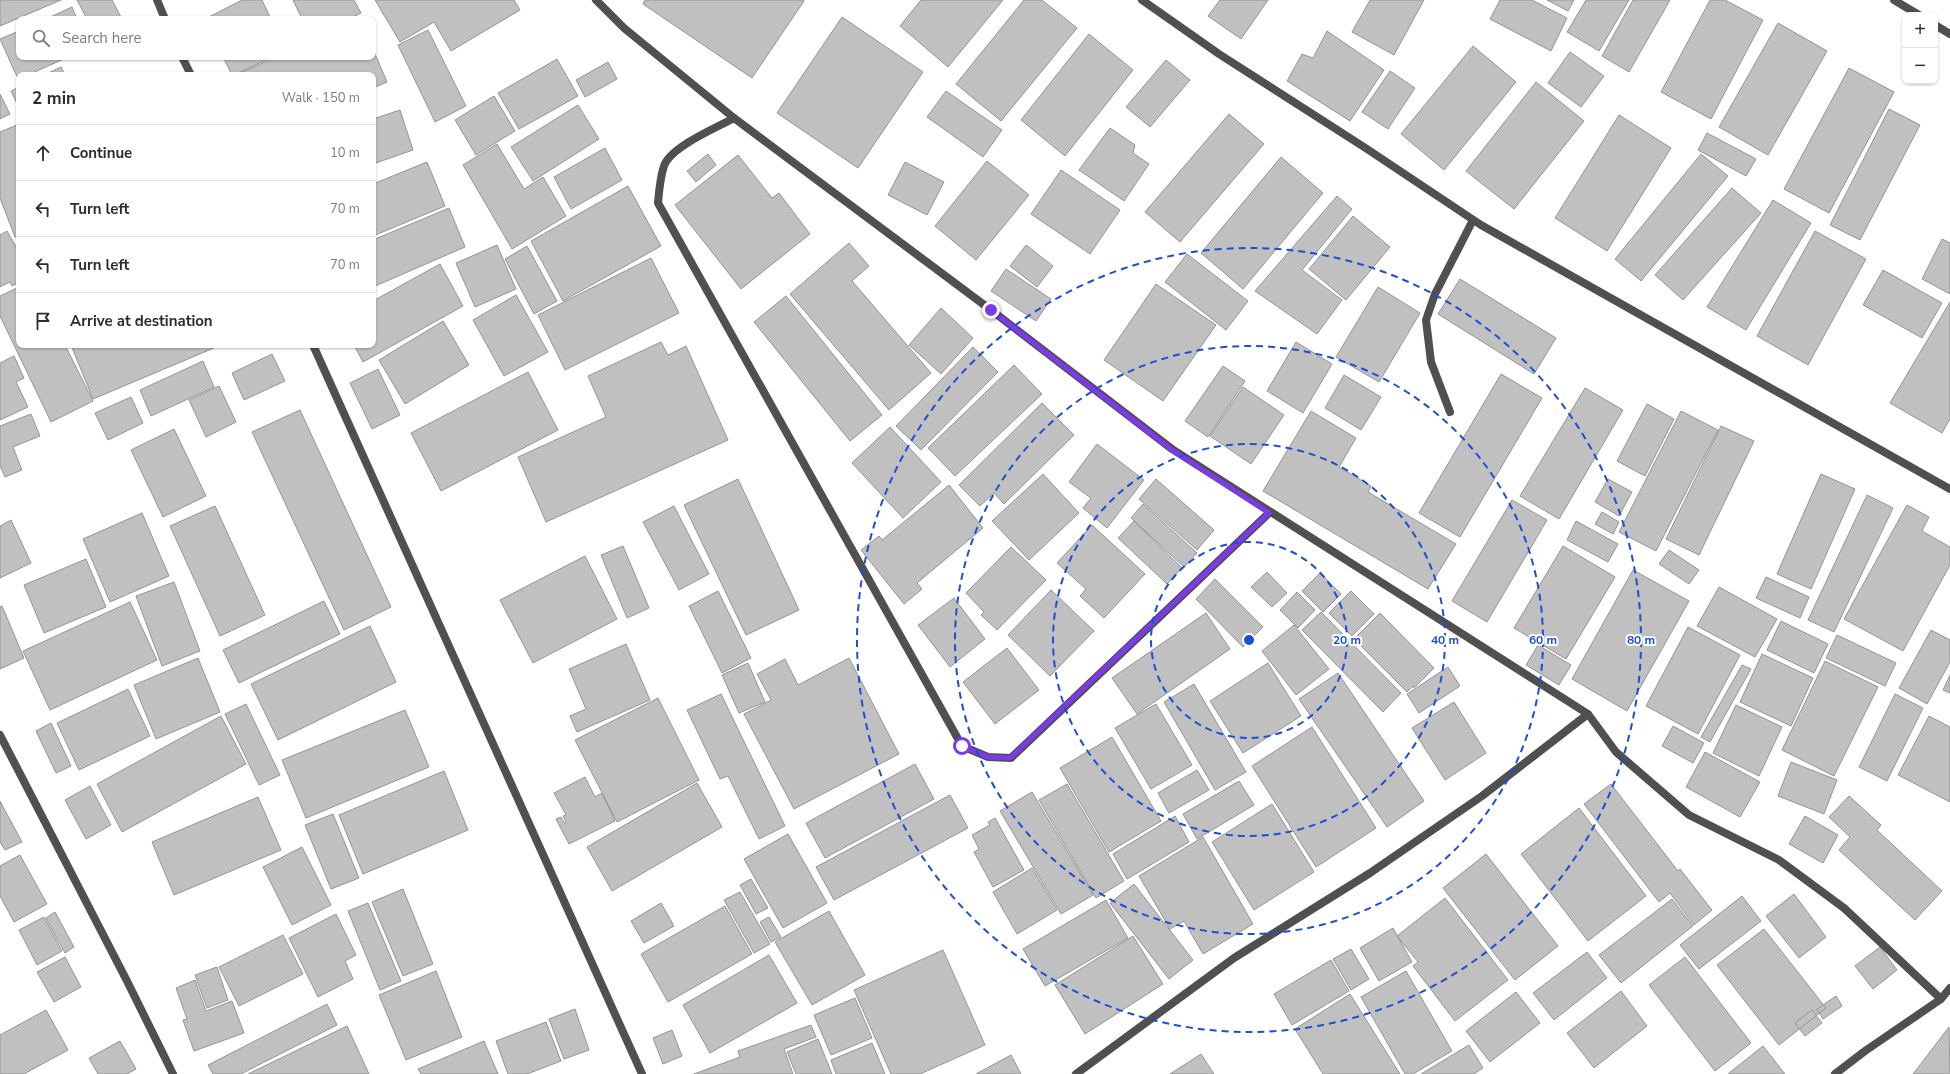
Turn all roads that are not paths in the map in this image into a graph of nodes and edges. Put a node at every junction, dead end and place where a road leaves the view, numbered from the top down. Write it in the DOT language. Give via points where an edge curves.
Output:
graph roads {
  1 [pos="157,0"];
  2 [pos="596,0"];
  3 [pos="1142,0"];
  4 [pos="1894,0"];
  5 [pos="1913,12"];
  6 [pos="164,16"];
  7 [pos="1938,27"];
  8 [pos="1950,34"];
  9 [pos="183,60"];
  10 [pos="189,72"];
  11 [pos="734,118"];
  12 [pos="1473,220"];
  13 [pos="314,348"];
  14 [pos="1450,412"];
  15 [pos="1950,489"];
  16 [pos="1269,513"];
  17 [pos="1588,714"];
  18 [pos="0,734"];
  19 [pos="1950,988"];
  20 [pos="1941,999"];
  21 [pos="173,1074"];
  22 [pos="642,1074"];
  23 [pos="1076,1074"];
  24 [pos="1835,1074"];
  1 -- 6 [label="street"];
  2 -- 11 [label="street" via="624,28"];
  3 -- 12 [label="street" via="1219,54"];
  4 -- 5 [label="street"];
  7 -- 8 [label="street"];
  9 -- 10 [label="street"];
  11 -- 16 [label="street" via="991,310 1172,450"];
  11 -- 16 [label="street" via="673,152 664,165 658,203 962,746 988,757 1010,758"];
  12 -- 14 [label="street" via="1438,287 1426,320 1431,362"];
  12 -- 15 [label="street"];
  13 -- 22 [label="street"];
  16 -- 17 [label="street"];
  17 -- 20 [label="street" via="1616,752 1689,815 1779,860 1844,908"];
  17 -- 23 [label="street" via="1482,796 1370,873 1234,958"];
  18 -- 21 [label="street" via="128,981"];
  19 -- 20 [label="street"];
  20 -- 24 [label="street"];
}
